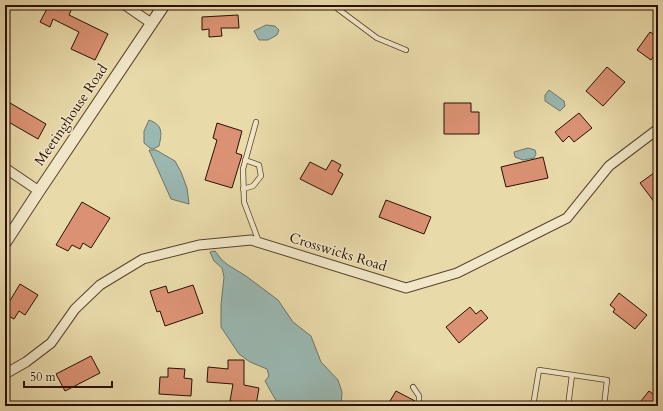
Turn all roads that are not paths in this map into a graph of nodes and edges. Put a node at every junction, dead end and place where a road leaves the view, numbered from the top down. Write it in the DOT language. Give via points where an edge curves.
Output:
graph roads {
  1 [pos="125,5"];
  2 [pos="164,5"];
  3 [pos="334,5"];
  4 [pos="151,23"];
  5 [pos="406,50"];
  6 [pos="256,122"];
  7 [pos="658,129"];
  8 [pos="245,160"];
  9 [pos="5,168"];
  10 [pos="243,189"];
  11 [pos="39,191"];
  12 [pos="259,242"];
  13 [pos="5,244"];
  14 [pos="5,374"];
  15 [pos="572,375"];
  16 [pos="413,387"];
  17 [pos="419,406"];
  18 [pos="533,406"];
  19 [pos="568,406"];
  20 [pos="604,406"];
  1 -- 4 [label="street"];
  2 -- 4 [label="street, Meetinghouse Road"];
  3 -- 5 [label="lane" via="377,38"];
  4 -- 11 [label="street, Meetinghouse Road"];
  6 -- 8 [label="lane"];
  7 -- 12 [label="street, Crosswicks Road" via="609,166 567,218 457,273 406,288"];
  8 -- 10 [label="lane"];
  8 -- 10 [label="lane" via="259,165 261,176 253,186"];
  9 -- 11 [label="street"];
  10 -- 12 [label="lane" via="244,202"];
  11 -- 13 [label="street, Meetinghouse Road"];
  12 -- 14 [label="street, Crosswicks Road" via="252,240 199,245 143,259 100,285 75,309 51,343"];
  15 -- 18 [label="lane" via="539,370"];
  15 -- 19 [label="lane"];
  15 -- 20 [label="lane" via="607,380"];
  16 -- 17 [label="lane" via="419,396"];
}
